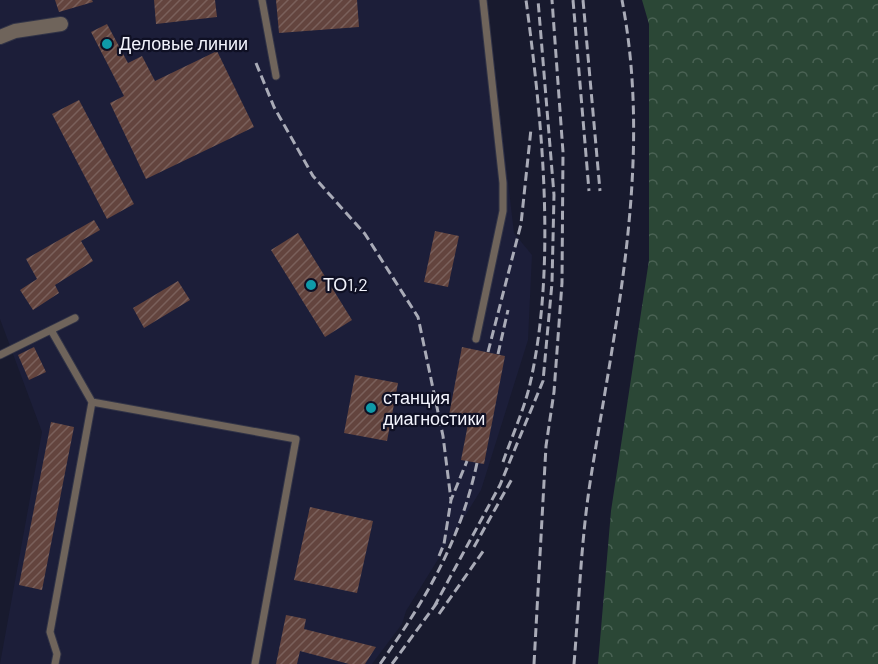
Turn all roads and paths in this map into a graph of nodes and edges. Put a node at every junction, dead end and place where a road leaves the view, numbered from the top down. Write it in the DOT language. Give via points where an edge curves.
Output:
graph roads {
  1 [pos="262,0"];
  2 [pos="483,0"];
  3 [pos="61,24"];
  4 [pos="0,37"];
  5 [pos="276,76"];
  6 [pos="75,318"];
  7 [pos="51,330"];
  8 [pos="476,339"];
  9 [pos="0,355"];
  10 [pos="92,402"];
  11 [pos="55,664"];
  12 [pos="255,664"];
  1 -- 5 [label="lane"];
  2 -- 8 [label="lane" via="503,211"];
  3 -- 4 [label="street" via="15,30"];
  6 -- 7 [label="lane"];
  7 -- 9 [label="lane"];
  7 -- 10 [label="lane"];
  10 -- 11 [label="lane" via="50,632 57,654"];
  10 -- 12 [label="lane" via="296,439"];
}
